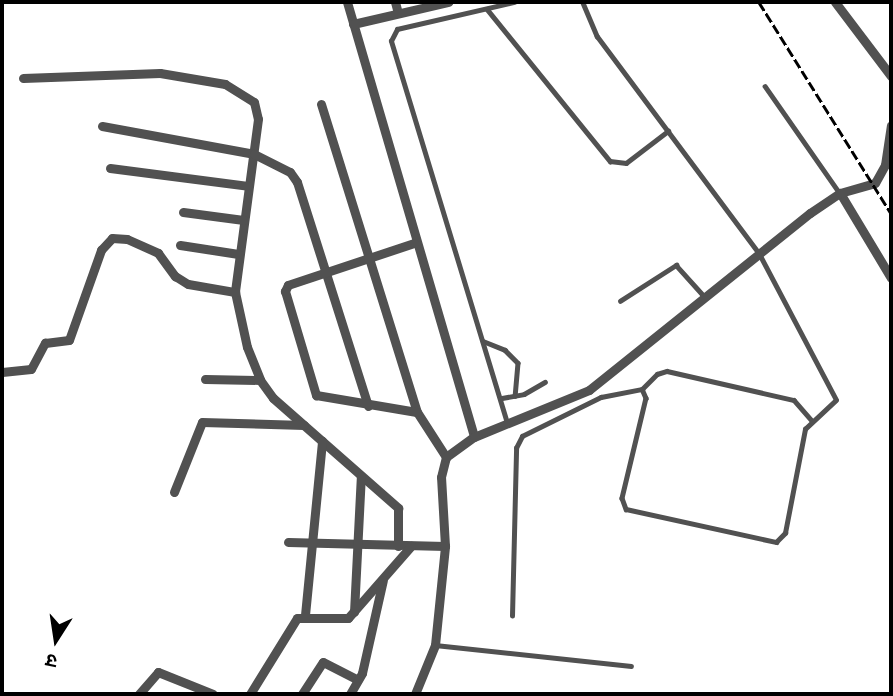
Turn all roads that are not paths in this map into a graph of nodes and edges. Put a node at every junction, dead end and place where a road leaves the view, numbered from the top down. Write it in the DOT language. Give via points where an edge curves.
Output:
graph roads {
  1 [pos="346,2"];
  2 [pos="395,2"];
  3 [pos="443,2"];
  4 [pos="514,2"];
  5 [pos="582,2"];
  6 [pos="835,2"];
  7 [pos="488,9"];
  8 [pos="398,13"];
  9 [pos="353,24"];
  10 [pos="891,76"];
  11 [pos="23,78"];
  12 [pos="765,86"];
  13 [pos="321,104"];
  14 [pos="891,125"];
  15 [pos="102,126"];
  16 [pos="668,131"];
  17 [pos="254,154"];
  18 [pos="110,168"];
  19 [pos="248,186"];
  20 [pos="840,193"];
  21 [pos="183,212"];
  22 [pos="243,220"];
  23 [pos="414,243"];
  24 [pos="180,245"];
  25 [pos="238,254"];
  26 [pos="759,254"];
  27 [pos="369,258"];
  28 [pos="327,272"];
  29 [pos="891,278"];
  30 [pos="235,292"];
  31 [pos="705,297"];
  32 [pos="620,301"];
  33 [pos="483,341"];
  34 [pos="2,372"];
  35 [pos="205,379"];
  36 [pos="260,380"];
  37 [pos="545,382"];
  38 [pos="642,389"];
  39 [pos="515,396"];
  40 [pos="502,398"];
  41 [pos="369,406"];
  42 [pos="417,412"];
  43 [pos="812,421"];
  44 [pos="304,425"];
  45 [pos="508,425"];
  46 [pos="474,437"];
  47 [pos="322,441"];
  48 [pos="446,457"];
  49 [pos="361,476"];
  50 [pos="174,492"];
  51 [pos="288,542"];
  52 [pos="312,543"];
  53 [pos="356,544"];
  54 [pos="398,546"];
  55 [pos="411,546"];
  56 [pos="437,546"];
  57 [pos="384,578"];
  58 [pos="354,612"];
  59 [pos="305,615"];
  60 [pos="512,616"];
  61 [pos="435,646"];
  62 [pos="632,666"];
  63 [pos="358,680"];
  64 [pos="139,694"];
  65 [pos="213,694"];
  66 [pos="250,694"];
  67 [pos="302,694"];
  68 [pos="350,694"];
  69 [pos="415,694"];
  1 -- 9 [label="street"];
  2 -- 8 [label="street"];
  3 -- 8 [label="street"];
  4 -- 7 [label="lane"];
  5 -- 16 [label="lane" via="590,26"];
  6 -- 10 [label="street"];
  7 -- 16 [label="lane" via="610,161 625,163"];
  7 -- 33 [label="lane" via="397,29 391,41 443,225"];
  8 -- 9 [label="street"];
  9 -- 23 [label="street"];
  11 -- 17 [label="street" via="138,72 225,84 254,102 258,119"];
  12 -- 20 [label="lane"];
  13 -- 27 [label="street"];
  14 -- 20 [label="street" via="883,173 875,183"];
  15 -- 17 [label="street"];
  16 -- 26 [label="lane"];
  17 -- 19 [label="street"];
  17 -- 28 [label="street" via="290,172"];
  18 -- 19 [label="street"];
  19 -- 22 [label="street"];
  20 -- 26 [label="street"];
  20 -- 29 [label="street"];
  21 -- 22 [label="street"];
  22 -- 25 [label="street"];
  23 -- 27 [label="street"];
  23 -- 46 [label="street"];
  24 -- 25 [label="street"];
  25 -- 30 [label="street"];
  26 -- 31 [label="street"];
  26 -- 43 [label="lane" via="835,395 834,406"];
  27 -- 28 [label="street"];
  27 -- 42 [label="street"];
  28 -- 41 [label="street"];
  28 -- 41 [label="street" via="288,285 285,291 314,392 326,400"];
  30 -- 34 [label="street" via="188,284 174,276 158,253 127,239 112,238 101,250 69,340 45,343 31,369"];
  30 -- 36 [label="street"];
  31 -- 32 [label="lane" via="676,265"];
  31 -- 45 [label="street" via="589,390"];
  33 -- 39 [label="lane" via="505,350 518,363"];
  33 -- 40 [label="lane"];
  35 -- 36 [label="street"];
  36 -- 44 [label="street"];
  37 -- 39 [label="lane"];
  38 -- 43 [label="lane" via="667,371 794,400"];
  38 -- 43 [label="lane" via="646,398 622,498 626,509 770,542 785,533 805,429"];
  38 -- 60 [label="lane" via="601,397 517,441"];
  39 -- 40 [label="lane"];
  40 -- 45 [label="lane"];
  41 -- 42 [label="street"];
  42 -- 48 [label="street"];
  44 -- 47 [label="street"];
  44 -- 50 [label="street" via="202,422"];
  45 -- 46 [label="street"];
  46 -- 48 [label="street"];
  47 -- 49 [label="street"];
  47 -- 52 [label="street"];
  48 -- 56 [label="street"];
  49 -- 53 [label="street"];
  49 -- 54 [label="street" via="398,508"];
  51 -- 52 [label="street"];
  52 -- 53 [label="street"];
  52 -- 59 [label="street"];
  53 -- 54 [label="street"];
  53 -- 58 [label="street"];
  54 -- 55 [label="street"];
  55 -- 56 [label="street"];
  55 -- 57 [label="street"];
  56 -- 61 [label="street"];
  57 -- 58 [label="street"];
  57 -- 63 [label="street"];
  58 -- 59 [label="street" via="342,620"];
  59 -- 66 [label="street" via="295,621"];
  61 -- 62 [label="lane"];
  61 -- 69 [label="street"];
  63 -- 67 [label="street" via="323,662"];
  63 -- 68 [label="street"];
  64 -- 65 [label="street" via="158,672"];
}
